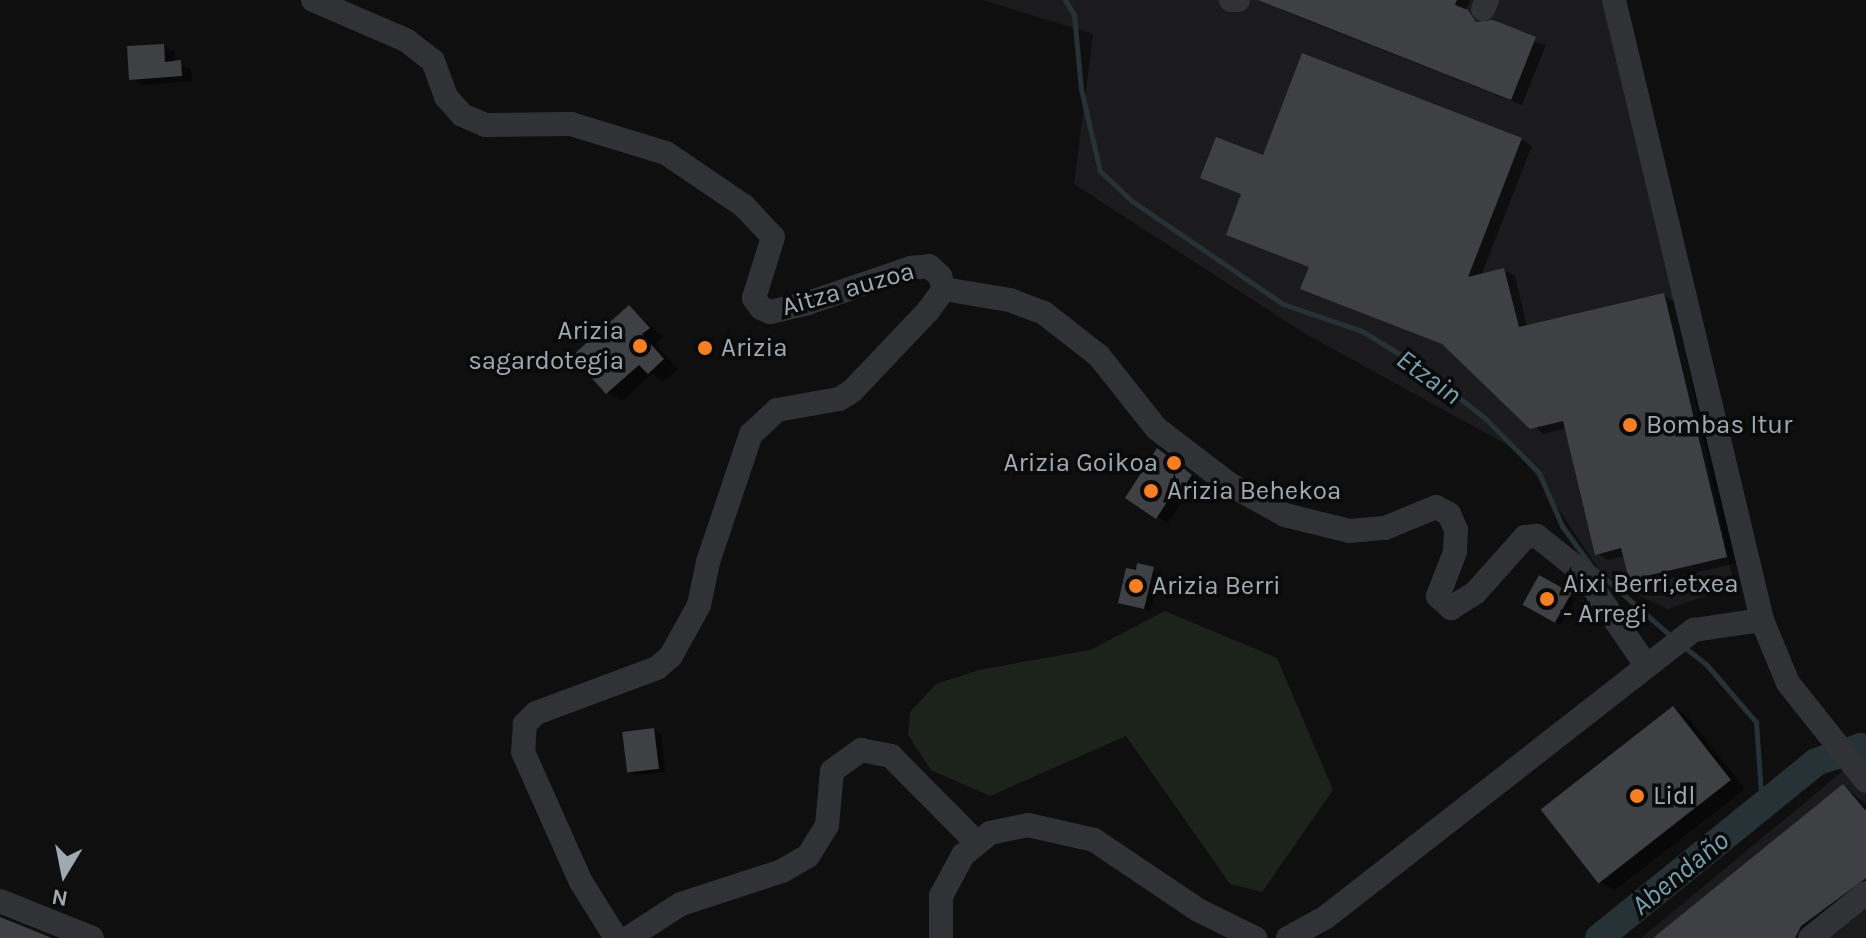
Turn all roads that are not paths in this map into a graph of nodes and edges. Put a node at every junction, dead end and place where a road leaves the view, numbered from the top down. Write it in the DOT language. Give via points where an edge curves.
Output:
graph roads {
  1 [pos="313,0"];
  2 [pos="1231,0"];
  3 [pos="1238,0"];
  4 [pos="1614,0"];
  5 [pos="944,289"];
  6 [pos="1762,620"];
  7 [pos="1646,665"];
  8 [pos="1861,776"];
  9 [pos="976,842"];
  10 [pos="1866,893"];
  11 [pos="0,901"];
  12 [pos="92,938"];
  13 [pos="616,938"];
  14 [pos="628,938"];
  15 [pos="941,938"];
  16 [pos="1255,938"];
  17 [pos="1288,938"];
  18 [pos="1810,938"];
  1 -- 5 [label="street, Aitza auzoa" via="415,47 433,61 446,97 462,115 485,125 571,124 666,153 733,198 773,237 754,298 761,308 770,312 808,303 929,266"];
  2 -- 3 [label="street"];
  4 -- 6 [label="street"];
  5 -- 7 [label="street" via="1010,300 1053,319 1099,356 1156,428 1229,484 1285,515 1349,531 1385,528 1436,507 1449,514 1456,530 1455,552 1438,596 1451,608 1475,593 1525,537 1537,536 1583,573"];
  5 -- 13 [label="street, Aitza auzoa" via="852,391 839,399 777,410 751,434 699,605 671,656 657,668 536,713 525,724 523,752 581,882"];
  6 -- 7 [label="street" via="1677,642"];
  6 -- 8 [label="street" via="1788,683"];
  7 -- 17 [label="street" via="1326,917"];
  9 -- 14 [label="street" via="891,756 861,750 832,771 827,825 808,856 782,871 681,904"];
  9 -- 15 [label="street" via="953,869 941,896"];
  9 -- 16 [label="street" via="990,833 1028,825 1076,834 1110,849 1198,910"];
  10 -- 18 [label="street"];
  11 -- 12 [label="street"];
}
